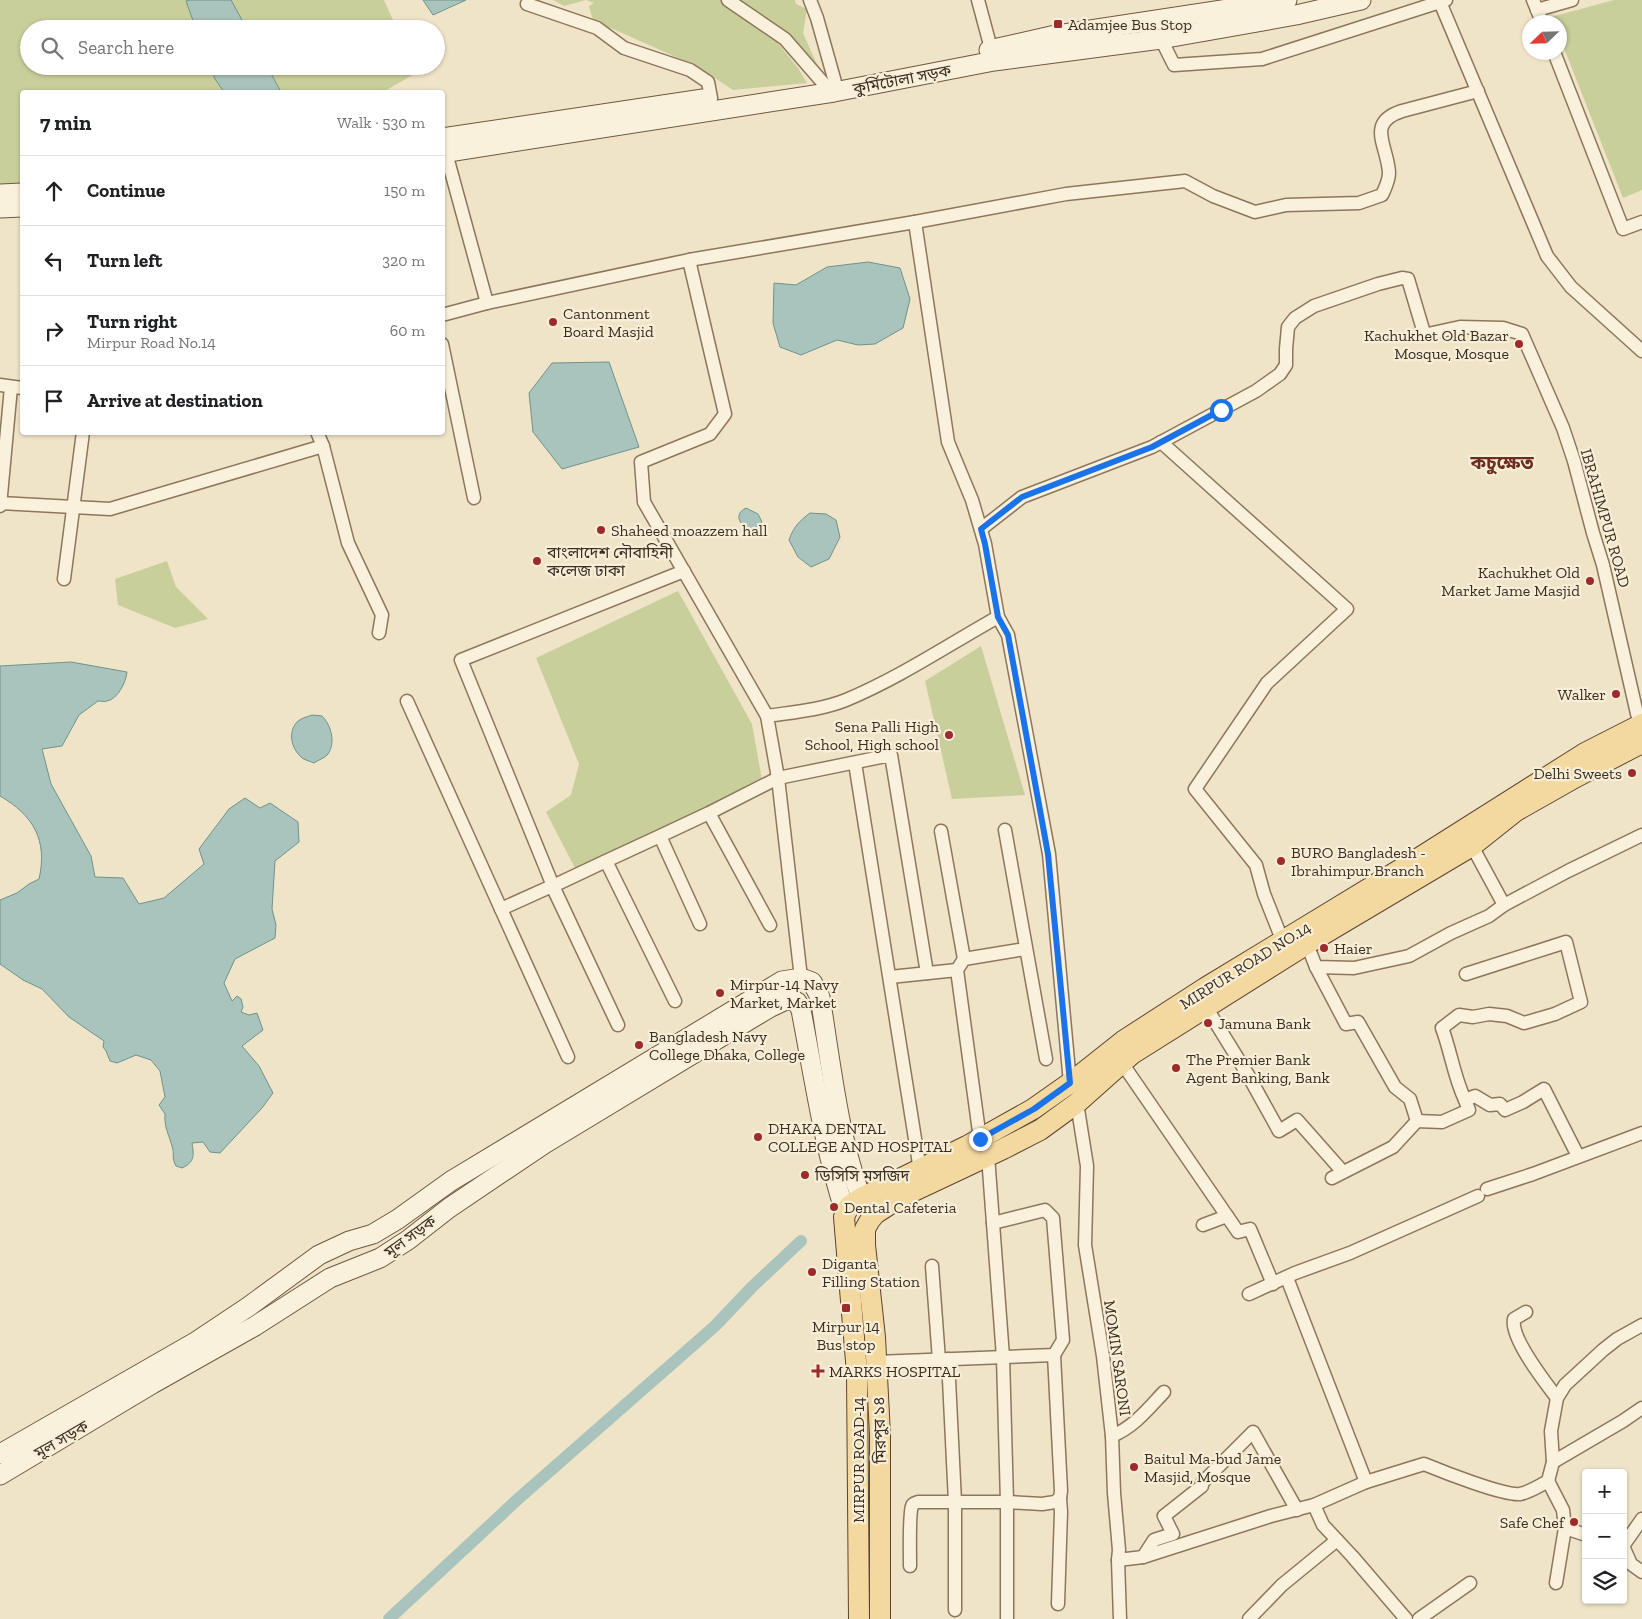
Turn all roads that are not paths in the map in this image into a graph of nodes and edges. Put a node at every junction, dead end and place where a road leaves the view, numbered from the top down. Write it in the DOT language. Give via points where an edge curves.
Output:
graph roads {
  1 [pos="728,0"];
  2 [pos="810,0"];
  3 [pos="978,0"];
  4 [pos="1287,0"];
  5 [pos="1361,0"];
  6 [pos="1572,0"];
  7 [pos="1443,1"];
  8 [pos="527,4"];
  9 [pos="1535,5"];
  10 [pos="1161,39"];
  11 [pos="993,55"];
  12 [pos="1557,60"];
  13 [pos="831,86"];
  14 [pos="1478,91"];
  15 [pos="710,105"];
  16 [pos="445,148"];
  17 [pos="445,152"];
  18 [pos="20,193"];
  19 [pos="0,194"];
  20 [pos="20,207"];
  21 [pos="0,208"];
  22 [pos="915,222"];
  23 [pos="1642,222"];
  24 [pos="689,260"];
  25 [pos="487,303"];
  26 [pos="445,314"];
  27 [pos="1642,351"];
  28 [pos="445,358"];
  29 [pos="11,387"];
  30 [pos="84,435"];
  31 [pos="318,435"];
  32 [pos="1161,442"];
  33 [pos="323,446"];
  34 [pos="474,498"];
  35 [pos="0,504"];
  36 [pos="74,506"];
  37 [pos="981,529"];
  38 [pos="684,571"];
  39 [pos="64,580"];
  40 [pos="998,617"];
  41 [pos="379,633"];
  42 [pos="407,701"];
  43 [pos="767,716"];
  44 [pos="1641,732"];
  45 [pos="855,763"];
  46 [pos="778,778"];
  47 [pos="1004,830"];
  48 [pos="941,831"];
  49 [pos="1642,835"];
  50 [pos="1472,846"];
  51 [pos="737,865"];
  52 [pos="553,886"];
  53 [pos="758,904"];
  54 [pos="1504,905"];
  55 [pos="501,909"];
  56 [pos="1282,942"];
  57 [pos="1307,944"];
  58 [pos="1025,949"];
  59 [pos="960,964"];
  60 [pos="1316,967"];
  61 [pos="927,973"];
  62 [pos="1466,974"];
  63 [pos="890,977"];
  64 [pos="801,978"];
  65 [pos="666,984"];
  66 [pos="785,990"];
  67 [pos="675,1001"];
  68 [pos="1206,1007"];
  69 [pos="568,1057"];
  70 [pos="1046,1059"];
  71 [pos="1122,1063"];
  72 [pos="1070,1083"];
  73 [pos="1466,1100"];
  74 [pos="1077,1103"];
  75 [pos="1417,1121"];
  76 [pos="1642,1133"];
  77 [pos="984,1148"];
  78 [pos="1578,1156"];
  79 [pos="920,1170"];
  80 [pos="852,1205"];
  81 [pos="875,1214"];
  82 [pos="1227,1216"];
  83 [pos="993,1224"];
  84 [pos="1203,1225"];
  85 [pos="349,1241"];
  86 [pos="361,1264"];
  87 [pos="932,1266"];
  88 [pos="1287,1278"];
  89 [pos="1274,1284"];
  90 [pos="1249,1294"];
  91 [pos="1526,1312"];
  92 [pos="1642,1325"];
  93 [pos="1054,1355"];
  94 [pos="1003,1357"];
  95 [pos="944,1360"];
  96 [pos="876,1362"];
  97 [pos="1164,1392"];
  98 [pos="1557,1398"];
  99 [pos="1642,1408"];
  100 [pos="1112,1436"];
  101 [pos="0,1454"];
  102 [pos="1553,1462"];
  103 [pos="0,1475"];
  104 [pos="1366,1482"];
  105 [pos="1548,1482"];
  106 [pos="1060,1498"];
  107 [pos="955,1502"];
  108 [pos="1007,1502"];
  109 [pos="1314,1505"];
  110 [pos="1297,1510"];
  111 [pos="1642,1519"];
  112 [pos="1565,1528"];
  113 [pos="1582,1533"];
  114 [pos="1337,1540"];
  115 [pos="1143,1556"];
  116 [pos="1118,1560"];
  117 [pos="910,1566"];
  118 [pos="1642,1572"];
  119 [pos="1470,1583"];
  120 [pos="1556,1583"];
  121 [pos="1058,1604"];
  122 [pos="956,1610"];
  123 [pos="859,1619"];
  124 [pos="880,1619"];
  125 [pos="1007,1619"];
  126 [pos="1120,1619"];
  127 [pos="1250,1619"];
  128 [pos="1406,1619"];
  129 [pos="1418,1619"];
  1 -- 13 [label="street" via="785,40"];
  2 -- 13 [label="street" via="817,18"];
  3 -- 11 [label="street"];
  4 -- 11 [label="street, কুর্মিটোলা সড়ক" via="1051,36"];
  5 -- 10 [label="street, কুর্মিটোলা সড়ক"];
  6 -- 9 [label="street"];
  7 -- 10 [label="street" via="1262,59 1174,65"];
  7 -- 14 [label="street"];
  8 -- 15 [label="street" via="597,28 624,48 690,70 708,82"];
  10 -- 11 [label="street, কুর্মিটোলা সড়ক"];
  11 -- 13 [label="street, কুর্মিটোলা সড়ক"];
  12 -- 23 [label="street" via="1623,229"];
  13 -- 15 [label="street, কুর্মিটোলা সড়ক"];
  14 -- 22 [label="street" via="1391,114 1384,120 1381,127 1388,184 1382,195 1359,203 1286,205 1255,212 1184,181 1066,194"];
  14 -- 27 [label="street" via="1547,256 1571,287"];
  15 -- 16 [label="street, কুর্মিটোলা সড়ক"];
  17 -- 25 [label="street"];
  18 -- 19 [label="street"];
  20 -- 21 [label="street"];
  22 -- 24 [label="street"];
  22 -- 37 [label="street" via="948,442"];
  24 -- 25 [label="street"];
  24 -- 38 [label="street" via="725,414 710,434 641,462 644,502"];
  25 -- 26 [label="street"];
  28 -- 34 [label="street"];
  29 -- 35 [label="street"];
  30 -- 36 [label="street"];
  31 -- 33 [label="street"];
  32 -- 37 [label="street" via="1022,497"];
  32 -- 44 [label="street, IBRAHIMPUR ROAD" via="1256,391 1280,374 1286,365 1288,327 1294,318 1314,306 1378,284 1402,278 1408,280 1424,333 1460,327 1502,328 1522,334 1574,461 1603,565"];
  32 -- 56 [label="street" via="1347,609 1267,683 1195,789 1256,865"];
  33 -- 36 [label="street" via="110,509"];
  33 -- 41 [label="street" via="348,543 382,615"];
  35 -- 36 [label="street"];
  36 -- 39 [label="street"];
  37 -- 40 [label="street"];
  38 -- 43 [label="street"];
  38 -- 52 [label="street" via="461,660"];
  40 -- 43 [label="street" via="846,700 817,709"];
  40 -- 72 [label="street" via="1008,635 1048,854"];
  42 -- 55 [label="street"];
  43 -- 46 [label="street"];
  44 -- 50 [label="main road, MIRPUR ROAD NO.14" via="1576,777 1516,811"];
  44 -- 56 [label="main road, MIRPUR ROAD NO.14" via="1585,753"];
  45 -- 46 [label="street"];
  45 -- 61 [label="street" via="891,755"];
  45 -- 63 [label="street"];
  46 -- 51 [label="street" via="709,813"];
  46 -- 64 [label="street"];
  47 -- 58 [label="street"];
  48 -- 59 [label="street"];
  49 -- 54 [label="street"];
  50 -- 54 [label="street"];
  50 -- 57 [label="main road, MIRPUR ROAD NO.14"];
  51 -- 53 [label="street"];
  51 -- 65 [label="street" via="709,813 660,836 700,924 660,836 606,861"];
  52 -- 55 [label="street" via="616,1020 552,886"];
  52 -- 65 [label="street" via="606,861"];
  54 -- 60 [label="street" via="1489,916 1409,956 1354,968"];
  55 -- 69 [label="street"];
  56 -- 72 [label="main road, MIRPUR ROAD NO.14" via="1123,1041"];
  57 -- 60 [label="street"];
  57 -- 68 [label="main road, MIRPUR ROAD NO.14"];
  58 -- 59 [label="street"];
  58 -- 70 [label="street"];
  59 -- 61 [label="street"];
  59 -- 77 [label="street"];
  60 -- 75 [label="street" via="1346,1024 1358,1022 1395,1087 1410,1099"];
  61 -- 63 [label="street"];
  62 -- 73 [label="street" via="1566,942 1581,1002 1524,1023 1507,1016 1459,1015 1442,1028 1454,1073"];
  63 -- 79 [label="street"];
  64 -- 66 [label="street"];
  64 -- 80 [label="street, MIRPUR ROAD-14" via="812,982 820,997 852,1171"];
  65 -- 67 [label="street"];
  66 -- 80 [label="street, MIRPUR ROAD-14" via="801,1010 837,1187"];
  66 -- 85 [label="street, মূল সড়ক" via="451,1181 398,1220 373,1234"];
  66 -- 86 [label="street, মূল সড়ক" via="769,1008 544,1144 380,1258"];
  68 -- 71 [label="main road, MIRPUR ROAD NO.14"];
  68 -- 75 [label="street" via="1279,1131 1297,1120 1338,1175 1393,1147"];
  71 -- 74 [label="main road, MIRPUR ROAD NO.14"];
  71 -- 82 [label="street"];
  72 -- 77 [label="main road, MIRPUR ROAD NO.14"];
  73 -- 75 [label="street" via="1469,1110 1442,1122"];
  73 -- 78 [label="street" via="1475,1096 1490,1105 1500,1104 1505,1110 1544,1089"];
  74 -- 77 [label="main road, MIRPUR ROAD NO.14" via="1040,1130"];
  74 -- 100 [label="street, MOMIN SARONI" via="1087,1166 1085,1244"];
  76 -- 78 [label="street"];
  77 -- 79 [label="main road, MIRPUR ROAD NO.14"];
  77 -- 81 [label="main road, MIRPUR ROAD NO.14"];
  77 -- 83 [label="street"];
  78 -- 88 [label="street" via="1483,1192"];
  79 -- 80 [label="main road, MIRPUR ROAD NO.14"];
  80 -- 123 [label="main road, MIRPUR ROAD-14" via="844,1217 857,1374"];
  81 -- 96 [label="main road, মিরপুর ১৪" via="865,1229 865,1244"];
  82 -- 84 [label="street"];
  82 -- 89 [label="street" via="1238,1232 1250,1229"];
  83 -- 93 [label="street" via="1045,1210 1053,1218 1063,1340"];
  83 -- 94 [label="street"];
  85 -- 86 [label="street"];
  85 -- 101 [label="street, মূল সড়ক" via="319,1255 197,1341"];
  86 -- 103 [label="street, মূল সড়ক" via="330,1278 255,1326"];
  87 -- 95 [label="street"];
  88 -- 89 [label="street"];
  88 -- 104 [label="street"];
  89 -- 90 [label="street"];
  91 -- 98 [label="street" via="1514,1319 1515,1334 1536,1371"];
  92 -- 98 [label="street" via="1603,1350 1565,1385"];
  93 -- 94 [label="street"];
  93 -- 106 [label="street"];
  94 -- 95 [label="street"];
  94 -- 108 [label="street"];
  95 -- 96 [label="street"];
  95 -- 107 [label="street"];
  96 -- 124 [label="main road, মিরপুর ১৪" via="880,1435"];
  97 -- 100 [label="street" via="1133,1425"];
  98 -- 102 [label="street" via="1551,1431"];
  99 -- 102 [label="street"];
  100 -- 116 [label="street, MOMIN SARONI"];
  102 -- 105 [label="street"];
  104 -- 105 [label="street" via="1424,1464 1449,1475 1518,1494"];
  104 -- 109 [label="street"];
  105 -- 112 [label="street" via="1563,1510"];
  106 -- 108 [label="street" via="1042,1504"];
  106 -- 121 [label="street"];
  107 -- 108 [label="street"];
  107 -- 117 [label="street" via="918,1502 912,1506"];
  107 -- 122 [label="street"];
  108 -- 125 [label="street"];
  109 -- 110 [label="street"];
  109 -- 114 [label="street" via="1324,1526"];
  110 -- 115 [label="street"];
  110 -- 115 [label="street" via="1254,1432 1196,1491 1164,1516 1173,1534 1154,1540"];
  111 -- 118 [label="street" via="1623,1546 1631,1564"];
  112 -- 113 [label="street"];
  112 -- 120 [label="street"];
  114 -- 127 [label="street" via="1282,1585"];
  114 -- 128 [label="street"];
  115 -- 116 [label="street"];
  116 -- 126 [label="street, MOMIN SARONI"];
  119 -- 129 [label="street"];
}
